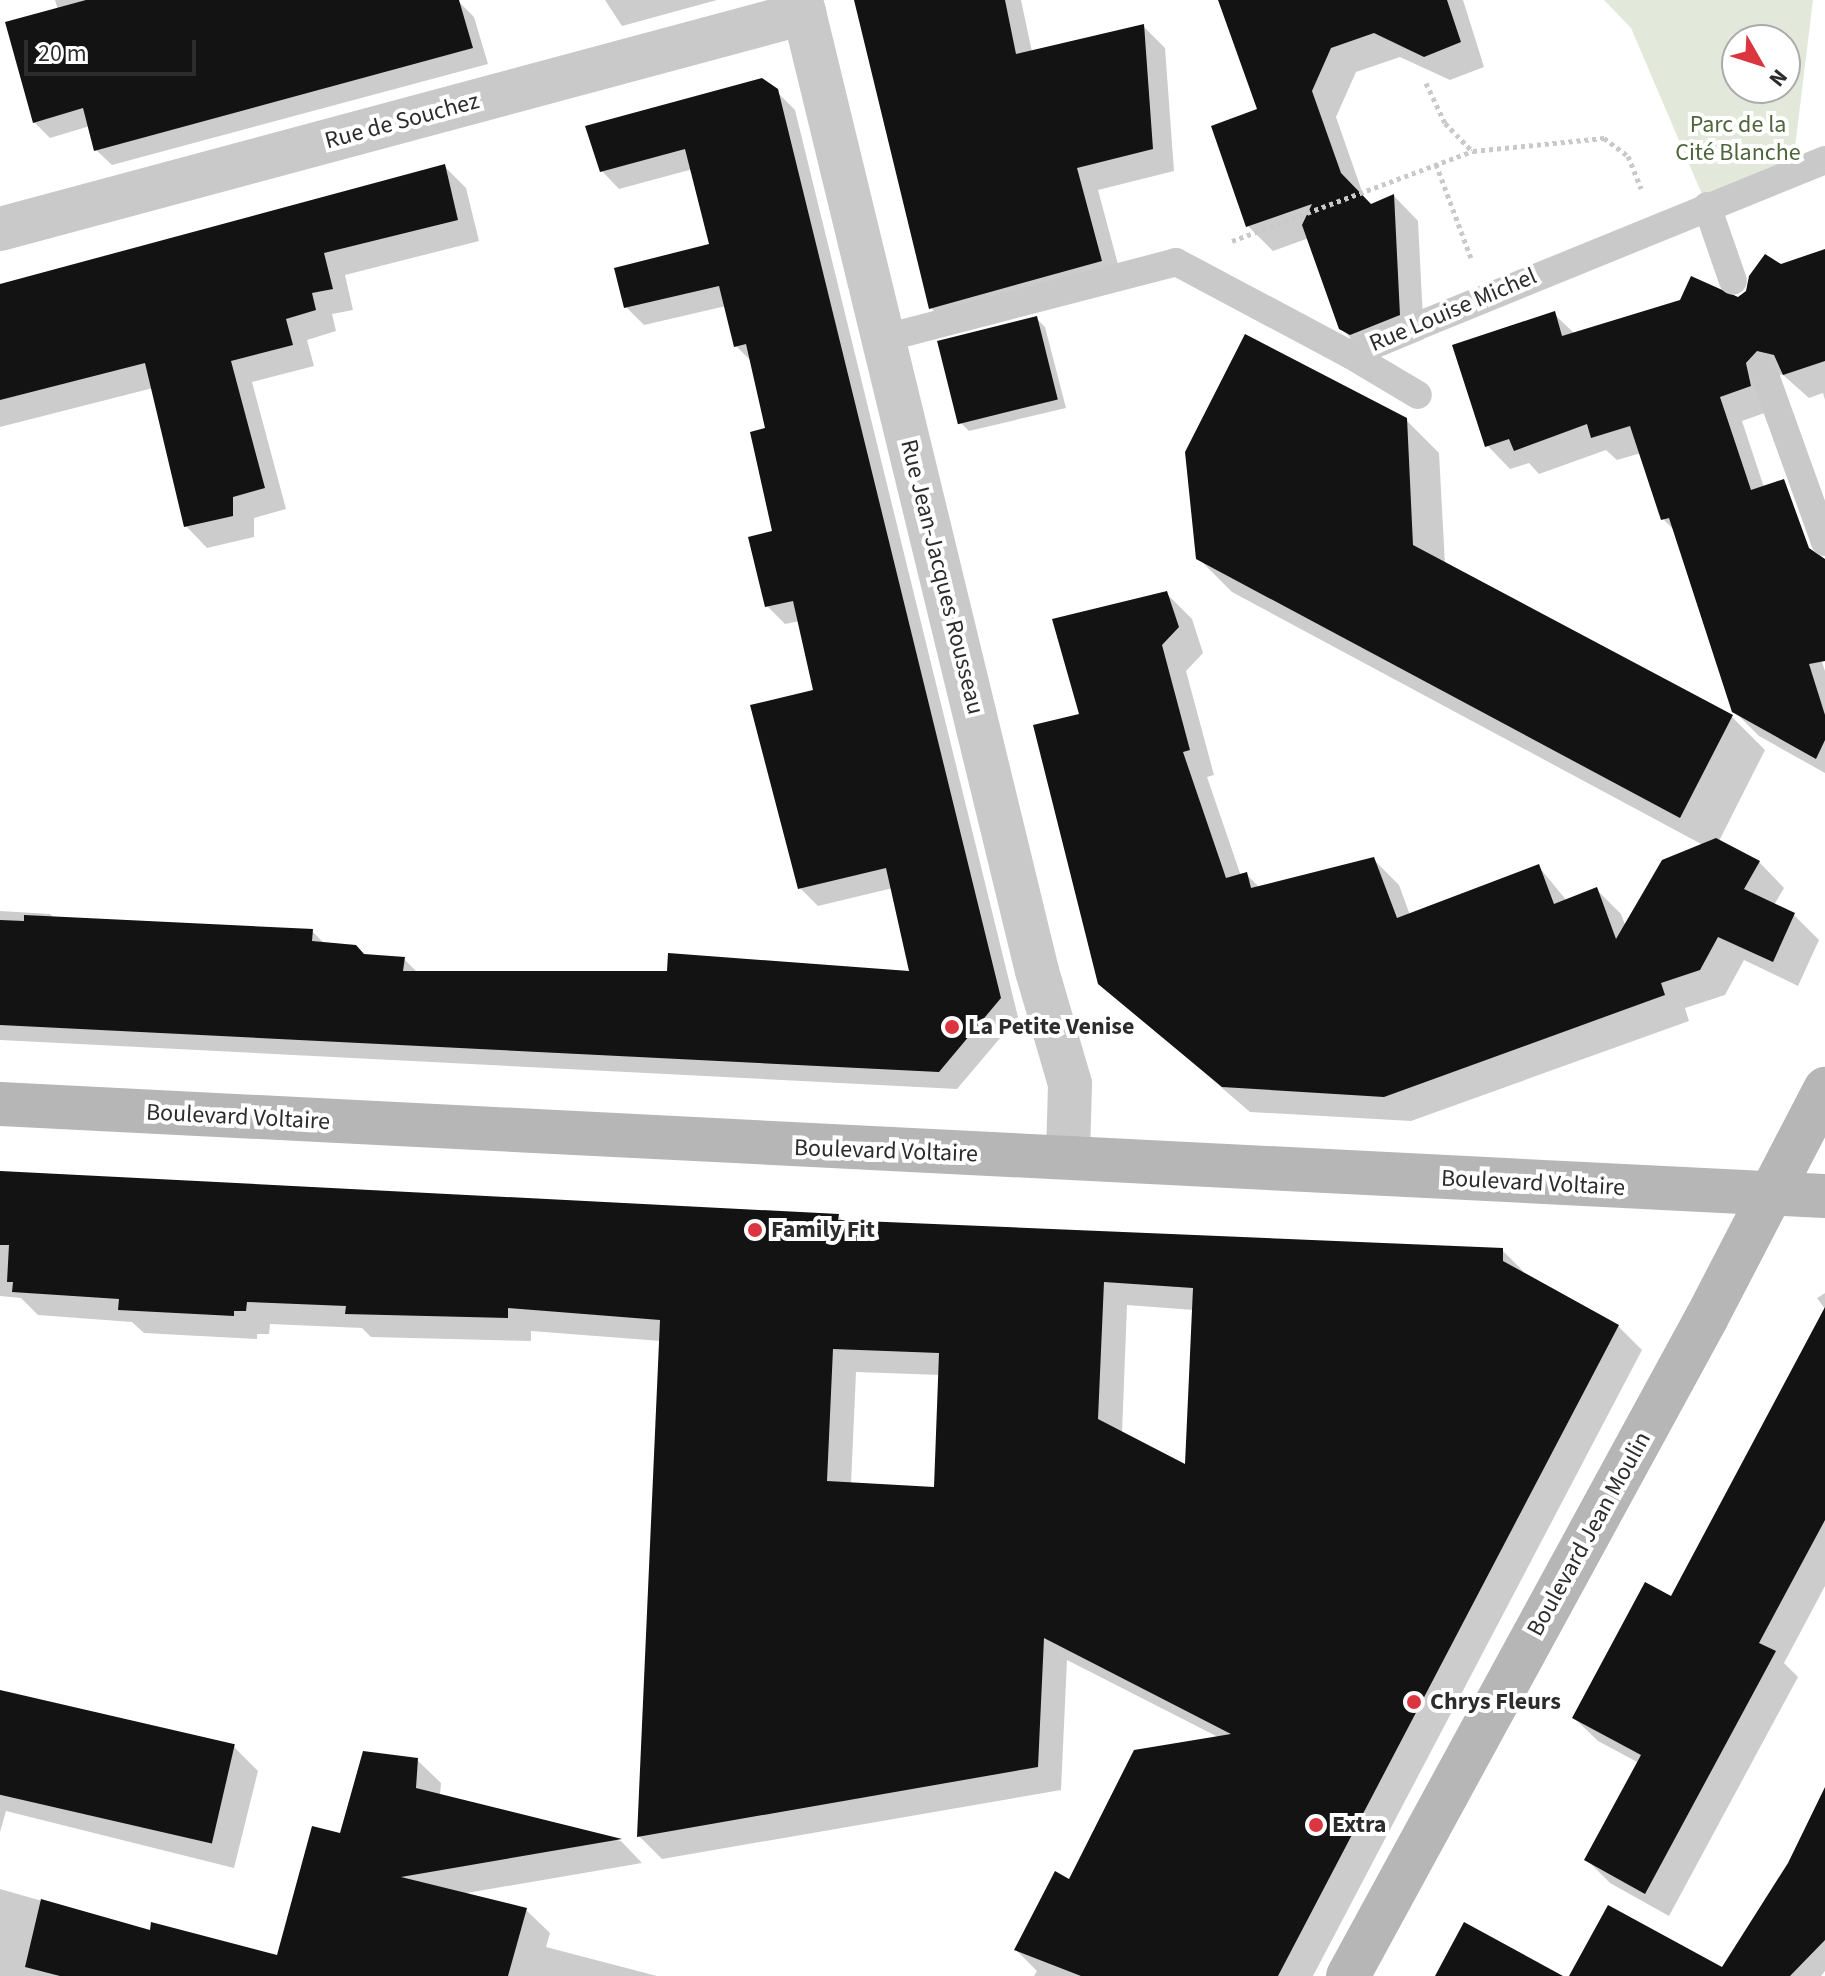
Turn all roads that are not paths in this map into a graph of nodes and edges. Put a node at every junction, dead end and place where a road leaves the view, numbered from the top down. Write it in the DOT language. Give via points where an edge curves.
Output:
graph roads {
  1 [pos="802,6"];
  2 [pos="1825,160"];
  3 [pos="1707,206"];
  4 [pos="0,229"];
  5 [pos="1733,281"];
  6 [pos="885,338"];
  7 [pos="1349,354"];
  8 [pos="1762,367"];
  9 [pos="1418,395"];
  10 [pos="1825,542"];
  11 [pos="1825,1089"];
  12 [pos="0,1104"];
  13 [pos="1068,1156"];
  14 [pos="1771,1194"];
  15 [pos="1825,1196"];
  16 [pos="1348,1976"];
  1 -- 4 [label="street, Rue de Souchez"];
  1 -- 6 [label="street, Rue Jean-Jacques Rousseau"];
  2 -- 3 [label="lane, Rue Louise Michel"];
  3 -- 5 [label="lane"];
  3 -- 7 [label="lane, Rue Louise Michel"];
  6 -- 7 [label="lane, Rue Louise Michel" via="1176,262"];
  6 -- 13 [label="street, Rue Jean-Jacques Rousseau" via="1037,971 1070,1084"];
  7 -- 9 [label="lane"];
  8 -- 10 [label="lane"];
  11 -- 14 [label="street, Boulevard Jean Moulin"];
  12 -- 13 [label="street, Boulevard Voltaire" via="935,1155"];
  13 -- 14 [label="street, Boulevard Voltaire"];
  14 -- 15 [label="street, Boulevard Voltaire"];
  14 -- 16 [label="street, Boulevard Jean Moulin"];
}
